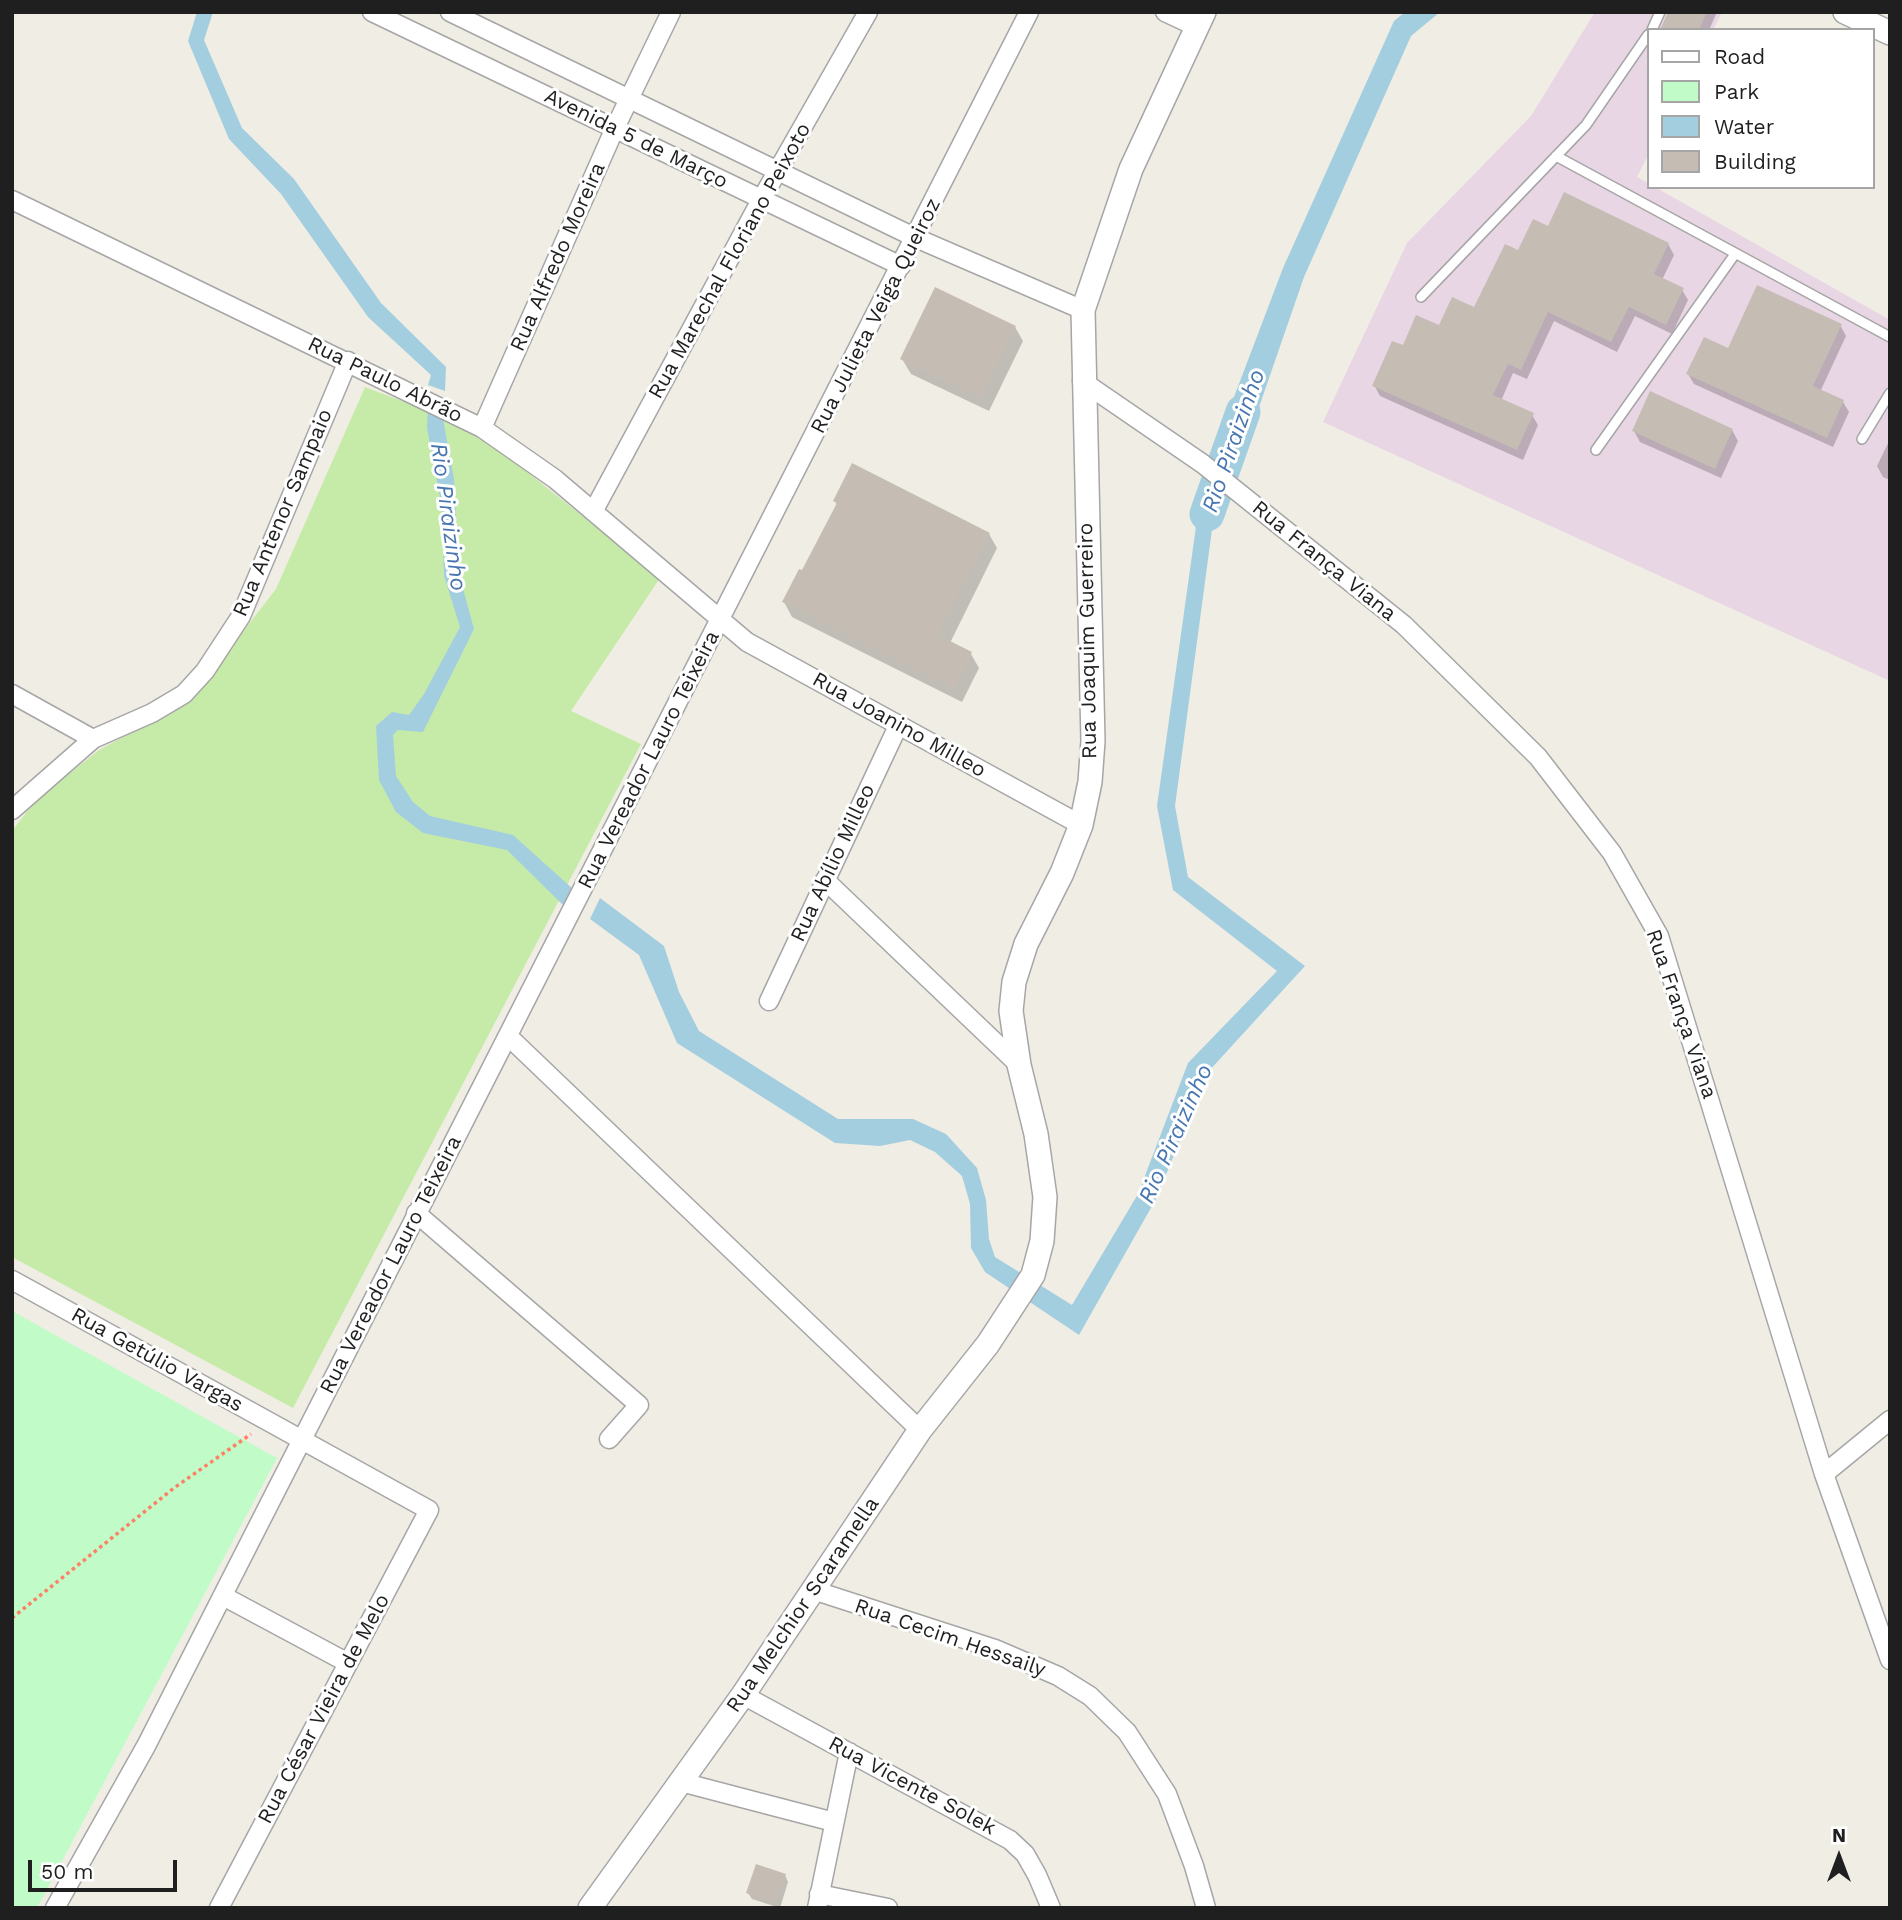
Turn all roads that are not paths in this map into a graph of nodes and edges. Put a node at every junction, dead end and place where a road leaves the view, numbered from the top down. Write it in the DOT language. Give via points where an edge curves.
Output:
graph roads {
  1 [pos="372,12"];
  2 [pos="450,12"];
  3 [pos="671,12"];
  4 [pos="868,12"];
  5 [pos="1029,12"];
  6 [pos="1165,12"];
  7 [pos="1660,12"];
  8 [pos="1844,12"];
  9 [pos="1200,20"];
  10 [pos="1653,28"];
  11 [pos="1890,33"];
  12 [pos="1646,38"];
  13 [pos="629,100"];
  14 [pos="615,128"];
  15 [pos="1556,156"];
  16 [pos="779,172"];
  17 [pos="12,200"];
  18 [pos="761,200"];
  19 [pos="916,238"];
  20 [pos="1735,254"];
  21 [pos="901,266"];
  22 [pos="1421,297"];
  23 [pos="1083,310"];
  24 [pos="1890,337"];
  25 [pos="348,361"];
  26 [pos="1082,381"];
  27 [pos="1890,393"];
  28 [pos="482,428"];
  29 [pos="1862,439"];
  30 [pos="1596,450"];
  31 [pos="594,510"];
  32 [pos="721,618"];
  33 [pos="12,694"];
  34 [pos="898,726"];
  35 [pos="93,739"];
  36 [pos="12,810"];
  37 [pos="1082,825"];
  38 [pos="825,880"];
  39 [pos="769,1001"];
  40 [pos="509,1037"];
  41 [pos="1019,1065"];
  42 [pos="416,1213"];
  43 [pos="12,1280"];
  44 [pos="1017,1303"];
  45 [pos="1890,1420"];
  46 [pos="919,1430"];
  47 [pos="609,1439"];
  48 [pos="302,1441"];
  49 [pos="1824,1474"];
  50 [pos="429,1510"];
  51 [pos="813,1590"];
  52 [pos="223,1596"];
  53 [pos="1890,1660"];
  54 [pos="348,1663"];
  55 [pos="743,1695"];
  56 [pos="849,1752"];
  57 [pos="681,1782"];
  58 [pos="834,1822"];
  59 [pos="818,1901"];
  60 [pos="55,1908"];
  61 [pos="219,1908"];
  62 [pos="590,1908"];
  63 [pos="888,1908"];
  64 [pos="1051,1908"];
  65 [pos="1206,1908"];
  1 -- 14 [label="street, Avenida 5 de Março"];
  2 -- 13 [label="street, Avenida 5 de Março"];
  3 -- 13 [label="street, Rua Alfredo Moreira"];
  4 -- 16 [label="street, Rua Marechal Floriano Peixoto"];
  5 -- 19 [label="street, Rua Julieta Veiga Queiroz"];
  6 -- 9 [label="street"];
  7 -- 10 [label="lane"];
  8 -- 11 [label="street"];
  9 -- 23 [label="street, Rua Joaquim Guerreiro" via="1131,169"];
  12 -- 15 [label="lane" via="1586,125"];
  13 -- 14 [label="street, Rua Alfredo Moreira"];
  13 -- 16 [label="street, Avenida 5 de Março"];
  14 -- 18 [label="street, Avenida 5 de Março"];
  14 -- 28 [label="street, Rua Alfredo Moreira"];
  15 -- 20 [label="lane"];
  15 -- 22 [label="lane"];
  16 -- 18 [label="street, Rua Marechal Floriano Peixoto"];
  16 -- 19 [label="street, Avenida 5 de Março"];
  17 -- 25 [label="street, Rua Paulo Abrão"];
  18 -- 21 [label="street, Avenida 5 de Março"];
  18 -- 31 [label="street, Rua Marechal Floriano Peixoto"];
  19 -- 21 [label="street, Rua Julieta Veiga Queiroz"];
  19 -- 23 [label="street, Avenida 5 de Março"];
  20 -- 24 [label="lane"];
  20 -- 30 [label="lane"];
  21 -- 32 [label="street, Rua Julieta Veiga Queiroz"];
  23 -- 26 [label="street, Rua Joaquim Guerreiro"];
  25 -- 28 [label="street, Rua Paulo Abrão"];
  25 -- 35 [label="street, Rua Antenor Sampaio" via="241,616 205,671 184,694"];
  26 -- 37 [label="street, Rua Joaquim Guerreiro" via="1093,741"];
  26 -- 49 [label="street, Rua França Viana" via="1203,464 1404,625 1538,757 1612,853 1658,936"];
  27 -- 29 [label="lane"];
  28 -- 31 [label="street, Rua Paulo Abrão"];
  31 -- 32 [label="street, Rua Paulo Abrão"];
  32 -- 34 [label="street, Rua Joanino Milleo" via="747,642"];
  32 -- 40 [label="street, Rua Vereador Lauro Teixeira"];
  33 -- 35 [label="street"];
  34 -- 37 [label="street, Rua Joanino Milleo"];
  34 -- 38 [label="street, Rua Abílio Milleo"];
  35 -- 36 [label="street, Rua Antenor Sampaio"];
  37 -- 41 [label="street, Rua Joaquim Guerreiro" via="1026,944 1014,982 1011,1012"];
  38 -- 39 [label="street, Rua Abílio Milleo"];
  38 -- 41 [label="street"];
  40 -- 42 [label="street, Rua Vereador Lauro Teixeira"];
  40 -- 46 [label="street"];
  41 -- 44 [label="street, Rua Joaquim Guerreiro" via="1036,1133 1045,1197 1042,1241 1033,1275"];
  42 -- 47 [label="street" via="639,1405"];
  42 -- 48 [label="street, Rua Vereador Lauro Teixeira"];
  43 -- 48 [label="street, Rua Getúlio Vargas"];
  44 -- 46 [label="street, Rua Melchior Scaramella"];
  45 -- 49 [label="street"];
  46 -- 51 [label="street, Rua Melchior Scaramella"];
  48 -- 50 [label="street, Rua Getúlio Vargas"];
  48 -- 52 [label="street, Rua Vereador Lauro Teixeira"];
  49 -- 53 [label="street, Rua França Viana"];
  50 -- 54 [label="street, Rua César Vieira de Melo"];
  51 -- 55 [label="street, Rua Melchior Scaramella"];
  51 -- 65 [label="street, Rua Cecim Hessaily" via="995,1649 1058,1676 1090,1696 1127,1732 1167,1794"];
  52 -- 54 [label="street"];
  52 -- 60 [label="street, Rua Vereador Lauro Teixeira"];
  54 -- 61 [label="street, Rua César Vieira de Melo"];
  55 -- 56 [label="street, Rua Vicente Solek"];
  55 -- 57 [label="street, Rua Melchior Scaramella"];
  56 -- 58 [label="street"];
  56 -- 64 [label="street, Rua Vicente Solek" via="1010,1839 1031,1864"];
  57 -- 58 [label="street"];
  57 -- 62 [label="street, Rua Melchior Scaramella"];
  58 -- 59 [label="street"];
  59 -- 63 [label="street"];
}
